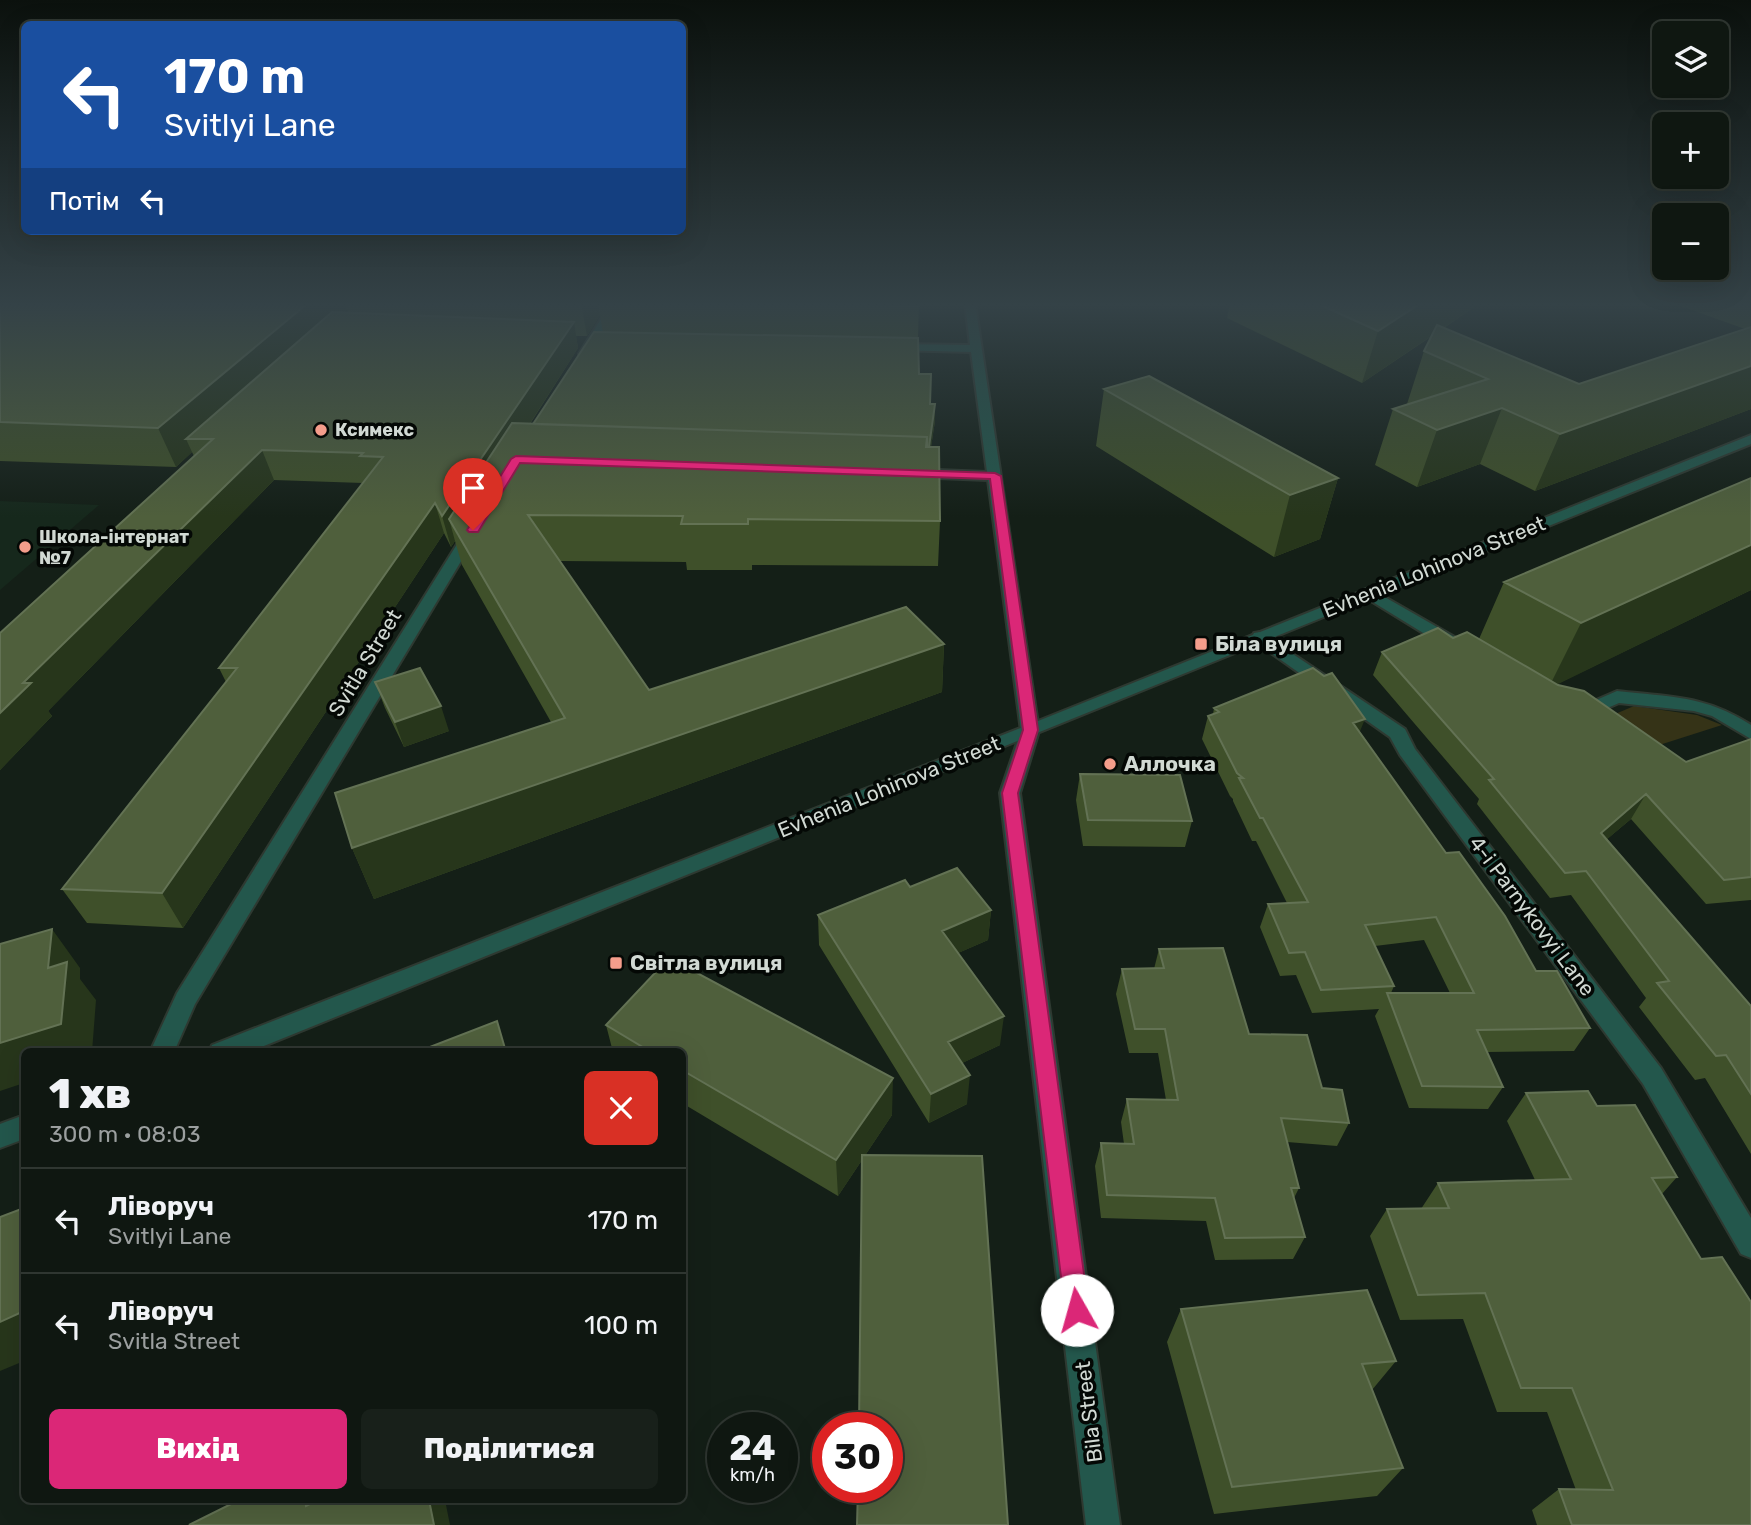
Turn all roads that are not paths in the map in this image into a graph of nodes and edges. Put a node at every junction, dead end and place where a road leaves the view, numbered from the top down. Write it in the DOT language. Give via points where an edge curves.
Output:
graph roads {
  1 [pos="981,374"];
  2 [pos="1751,439"];
  3 [pos="899,472"];
  4 [pos="995,476"];
  5 [pos="480,518"];
  6 [pos="1369,593"];
  7 [pos="1260,637"];
  8 [pos="1464,650"];
  9 [pos="1565,705"];
  10 [pos="1030,730"];
  11 [pos="1751,733"];
  12 [pos="164,1048"];
  13 [pos="231,1048"];
  14 [pos="21,1128"];
  15 [pos="0,1136"];
  16 [pos="1751,1244"];
  17 [pos="1103,1525"];
  1 -- 4 [label="street, Bila Street"];
  2 -- 6 [label="street, Evhenia Lohinova Street"];
  3 -- 4 [label="street"];
  4 -- 10 [label="street, Bila Street"];
  5 -- 12 [label="street, Svitla Street" via="185,1000"];
  6 -- 7 [label="street, Evhenia Lohinova Street"];
  6 -- 8 [label="street"];
  7 -- 10 [label="street, Evhenia Lohinova Street"];
  7 -- 16 [label="street, 4-i Parnykovyi Lane" via="1398,733 1652,1076"];
  9 -- 11 [label="street" via="1589,710 1617,697 1696,705 1718,712"];
  10 -- 13 [label="street, Evhenia Lohinova Street"];
  10 -- 17 [label="street, Bila Street" via="1010,793"];
  14 -- 15 [label="street"];
}
